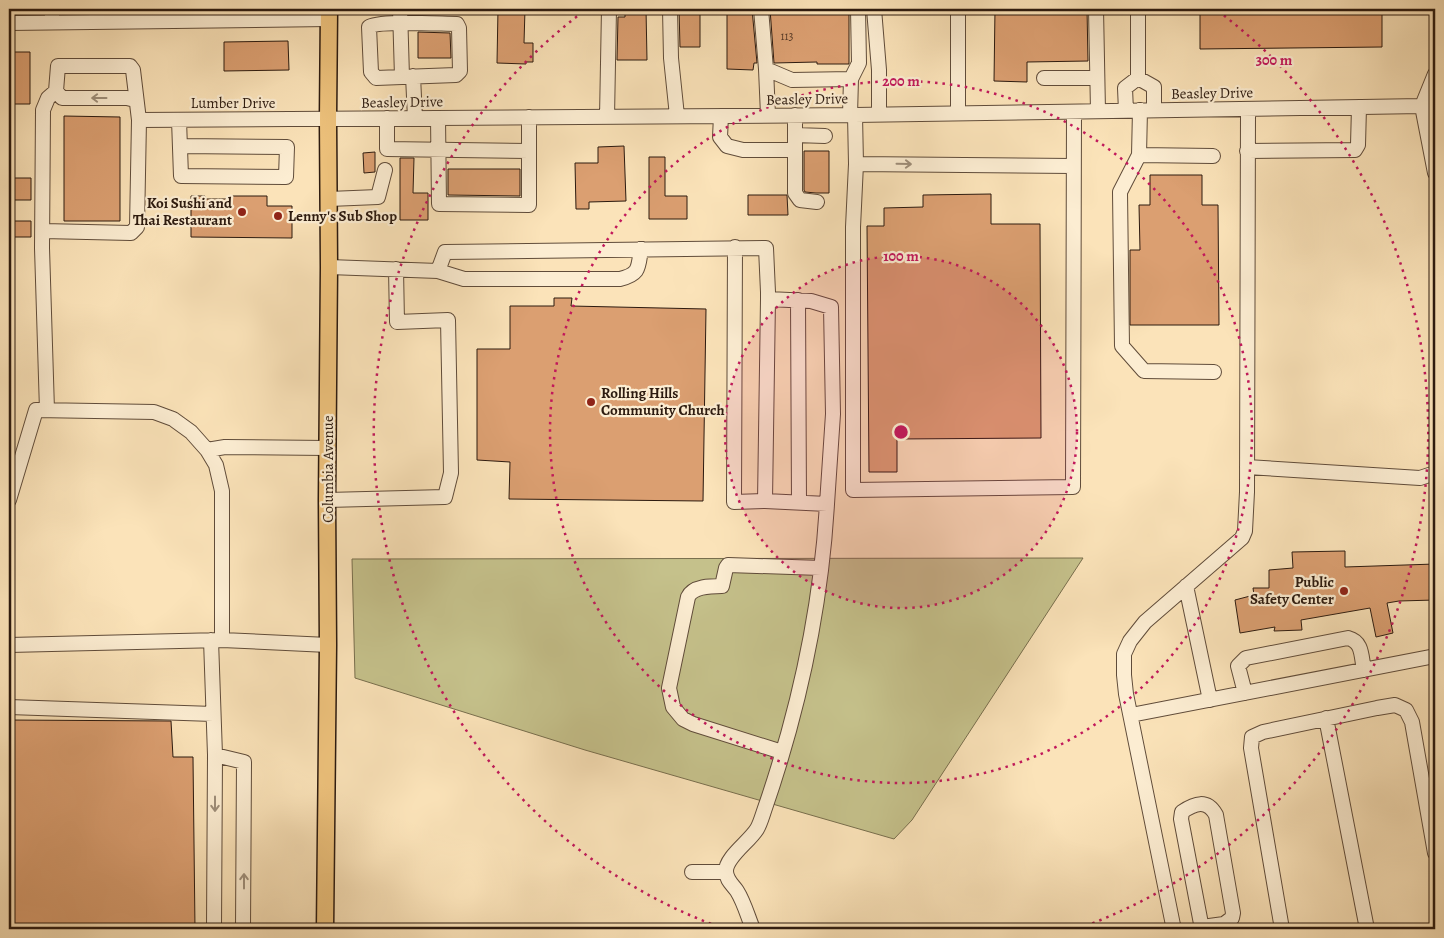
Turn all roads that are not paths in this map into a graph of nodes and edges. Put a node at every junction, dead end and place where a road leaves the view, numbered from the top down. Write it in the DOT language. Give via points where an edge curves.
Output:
graph roads {
  1 [pos="400,9"];
  2 [pos="608,9"];
  3 [pos="670,9"];
  4 [pos="761,9"];
  5 [pos="858,9"];
  6 [pos="874,9"];
  7 [pos="958,9"];
  8 [pos="1096,9"];
  9 [pos="1138,9"];
  10 [pos="231,14"];
  11 [pos="263,14"];
  12 [pos="329,14"];
  13 [pos="52,16"];
  14 [pos="9,23"];
  15 [pos="401,24"];
  16 [pos="766,69"];
  17 [pos="1435,74"];
  18 [pos="407,76"];
  19 [pos="1044,78"];
  20 [pos="1097,78"];
  21 [pos="1138,78"];
  22 [pos="851,79"];
  23 [pos="59,94"];
  24 [pos="135,100"];
  25 [pos="1429,104"];
  26 [pos="1358,107"];
  27 [pos="1248,109"];
  28 [pos="1154,110"];
  29 [pos="1098,111"];
  30 [pos="1133,111"];
  31 [pos="1074,112"];
  32 [pos="958,113"];
  33 [pos="879,114"];
  34 [pos="795,115"];
  35 [pos="852,115"];
  36 [pos="677,116"];
  37 [pos="721,116"];
  38 [pos="768,116"];
  39 [pos="529,117"];
  40 [pos="607,117"];
  41 [pos="388,118"];
  42 [pos="415,118"];
  43 [pos="438,118"];
  44 [pos="328,119"];
  45 [pos="138,120"];
  46 [pos="179,120"];
  47 [pos="795,135"];
  48 [pos="825,136"];
  49 [pos="180,146"];
  50 [pos="387,149"];
  51 [pos="438,149"];
  52 [pos="795,150"];
  53 [pos="1247,151"];
  54 [pos="529,152"];
  55 [pos="1139,155"];
  56 [pos="1214,156"];
  57 [pos="856,164"];
  58 [pos="1074,166"];
  59 [pos="1435,174"];
  60 [pos="329,199"];
  61 [pos="817,202"];
  62 [pos="43,231"];
  63 [pos="734,247"];
  64 [pos="641,249"];
  65 [pos="329,266"];
  66 [pos="396,269"];
  67 [pos="438,270"];
  68 [pos="768,299"];
  69 [pos="798,300"];
  70 [pos="853,302"];
  71 [pos="831,307"];
  72 [pos="1214,372"];
  73 [pos="47,410"];
  74 [pos="327,448"];
  75 [pos="207,450"];
  76 [pos="1247,467"];
  77 [pos="1435,473"];
  78 [pos="9,500"];
  79 [pos="327,500"];
  80 [pos="765,501"];
  81 [pos="799,503"];
  82 [pos="827,504"];
  83 [pos="821,568"];
  84 [pos="1186,586"];
  85 [pos="216,640"];
  86 [pos="9,645"];
  87 [pos="328,645"];
  88 [pos="1435,656"];
  89 [pos="1364,670"];
  90 [pos="1245,693"];
  91 [pos="1210,700"];
  92 [pos="9,707"];
  93 [pos="214,714"];
  94 [pos="1131,715"];
  95 [pos="1326,718"];
  96 [pos="782,752"];
  97 [pos="215,755"];
  98 [pos="1435,853"];
  99 [pos="692,872"];
  100 [pos="726,872"];
  101 [pos="1202,928"];
  102 [pos="214,929"];
  103 [pos="243,929"];
  104 [pos="325,929"];
  105 [pos="753,929"];
  106 [pos="1175,929"];
  107 [pos="1282,929"];
  108 [pos="1367,929"];
  1 -- 15 [label="street"];
  2 -- 40 [label="street"];
  3 -- 36 [label="street"];
  4 -- 16 [label="street"];
  5 -- 22 [label="street" via="859,63"];
  6 -- 33 [label="street"];
  7 -- 32 [label="street"];
  8 -- 20 [label="street"];
  9 -- 21 [label="street"];
  10 -- 11 [label="street"];
  10 -- 13 [label="street"];
  11 -- 12 [label="street"];
  12 -- 44 [label="main road, Columbia Avenue"];
  13 -- 14 [label="street"];
  15 -- 18 [label="street"];
  15 -- 18 [label="street" via="372,24 369,27 372,72 376,78"];
  15 -- 18 [label="street" via="457,24 460,28 460,71 456,75"];
  16 -- 22 [label="street" via="792,80"];
  16 -- 38 [label="street"];
  17 -- 25 [label="street"];
  18 -- 42 [label="street"];
  19 -- 20 [label="street"];
  20 -- 29 [label="street"];
  21 -- 28 [label="street" via="1154,87"];
  21 -- 30 [label="street" via="1125,88"];
  22 -- 35 [label="street"];
  24 -- 23 [label="street, one-way"];
  23 -- 24 [label="street" via="58,66 130,66 134,70"];
  23 -- 62 [label="street" via="48,98 43,110"];
  24 -- 45 [label="street"];
  25 -- 26 [label="street, Beasley Drive"];
  25 -- 59 [label="street"];
  26 -- 27 [label="street, Beasley Drive"];
  26 -- 53 [label="street" via="1356,150"];
  27 -- 28 [label="street, Beasley Drive"];
  27 -- 53 [label="street"];
  28 -- 30 [label="street, Beasley Drive"];
  29 -- 30 [label="street, Beasley Drive"];
  29 -- 31 [label="street, Beasley Drive"];
  30 -- 55 [label="street"];
  31 -- 32 [label="street, Beasley Drive"];
  31 -- 58 [label="street"];
  32 -- 33 [label="street, Beasley Drive"];
  33 -- 35 [label="street, Beasley Drive"];
  34 -- 35 [label="street, Beasley Drive"];
  34 -- 38 [label="street, Beasley Drive"];
  34 -- 47 [label="street"];
  35 -- 57 [label="street"];
  36 -- 37 [label="street, Beasley Drive"];
  36 -- 40 [label="street, Beasley Drive"];
  37 -- 38 [label="street, Beasley Drive"];
  37 -- 52 [label="street" via="720,136 727,146 743,150"];
  39 -- 40 [label="street, Beasley Drive"];
  39 -- 43 [label="street, Beasley Drive"];
  39 -- 54 [label="street"];
  41 -- 42 [label="street, Beasley Drive"];
  41 -- 44 [label="street, Beasley Drive"];
  41 -- 50 [label="street"];
  42 -- 43 [label="street, Beasley Drive"];
  43 -- 51 [label="street"];
  44 -- 46 [label="street, Lumber Drive"];
  44 -- 60 [label="main road, Columbia Avenue"];
  45 -- 46 [label="street, Lumber Drive"];
  45 -- 62 [label="street" via="137,227 131,233"];
  46 -- 49 [label="street"];
  47 -- 48 [label="street"];
  47 -- 52 [label="street"];
  49 -- 49 [label="street" via="181,176 286,177 286,147"];
  50 -- 51 [label="street"];
  50 -- 60 [label="street" via="378,197"];
  51 -- 54 [label="street"];
  51 -- 54 [label="street" via="439,204 529,206"];
  52 -- 61 [label="street" via="795,192 800,200"];
  53 -- 76 [label="street"];
  55 -- 56 [label="street"];
  55 -- 72 [label="street" via="1120,192 1122,346 1144,372"];
  57 -- 58 [label="street, one-way"];
  57 -- 70 [label="street"];
  58 -- 70 [label="street" via="1073,487 852,490"];
  60 -- 65 [label="main road, Columbia Avenue"];
  62 -- 73 [label="street"];
  63 -- 64 [label="street"];
  63 -- 68 [label="street" via="766,248"];
  63 -- 80 [label="street" via="734,502"];
  64 -- 67 [label="street" via="445,252"];
  64 -- 67 [label="street" via="638,270 620,279 464,280"];
  65 -- 66 [label="street"];
  65 -- 74 [label="main road, Columbia Avenue"];
  66 -- 67 [label="street"];
  66 -- 79 [label="street" via="397,322 448,320 451,473 445,496"];
  68 -- 69 [label="street"];
  68 -- 80 [label="street"];
  69 -- 71 [label="street"];
  69 -- 81 [label="street"];
  70 -- 71 [label="street" via="846,301"];
  71 -- 82 [label="street" via="832,414"];
  73 -- 75 [label="street" via="154,412 173,419 191,432"];
  73 -- 78 [label="street" via="36,410"];
  74 -- 75 [label="street" via="225,447"];
  74 -- 79 [label="main road, Columbia Avenue"];
  75 -- 85 [label="street" via="216,466 222,490"];
  76 -- 77 [label="street" via="1420,478"];
  76 -- 84 [label="street" via="1245,531 1242,538"];
  79 -- 87 [label="main road, Columbia Avenue"];
  80 -- 81 [label="street"];
  81 -- 82 [label="street"];
  82 -- 83 [label="street"];
  83 -- 96 [label="street" via="803,670"];
  83 -- 96 [label="street" via="728,565 722,586 690,593 669,688 673,706 683,719"];
  84 -- 91 [label="street"];
  84 -- 94 [label="street" via="1145,622 1124,654"];
  85 -- 86 [label="street"];
  85 -- 87 [label="street"];
  85 -- 93 [label="street"];
  87 -- 104 [label="main road, Columbia Avenue"];
  88 -- 89 [label="street"];
  89 -- 90 [label="street"];
  89 -- 90 [label="street" via="1359,644 1348,638 1246,658 1238,666"];
  90 -- 91 [label="street"];
  91 -- 94 [label="street"];
  92 -- 93 [label="street"];
  93 -- 97 [label="street"];
  94 -- 106 [label="street"];
  95 -- 98 [label="street" via="1395,706 1406,710 1412,722"];
  95 -- 107 [label="street" via="1252,737 1254,772"];
  95 -- 108 [label="street"];
  96 -- 100 [label="street" via="757,829 729,861"];
  97 -- 102 [label="street, one-way"];
  103 -- 97 [label="street, one-way" via="244,762"];
  99 -- 100 [label="street"];
  100 -- 105 [label="street"];
  101 -- 101 [label="street" via="1181,819 1182,812 1204,803 1216,815 1233,913 1224,924"];
}
